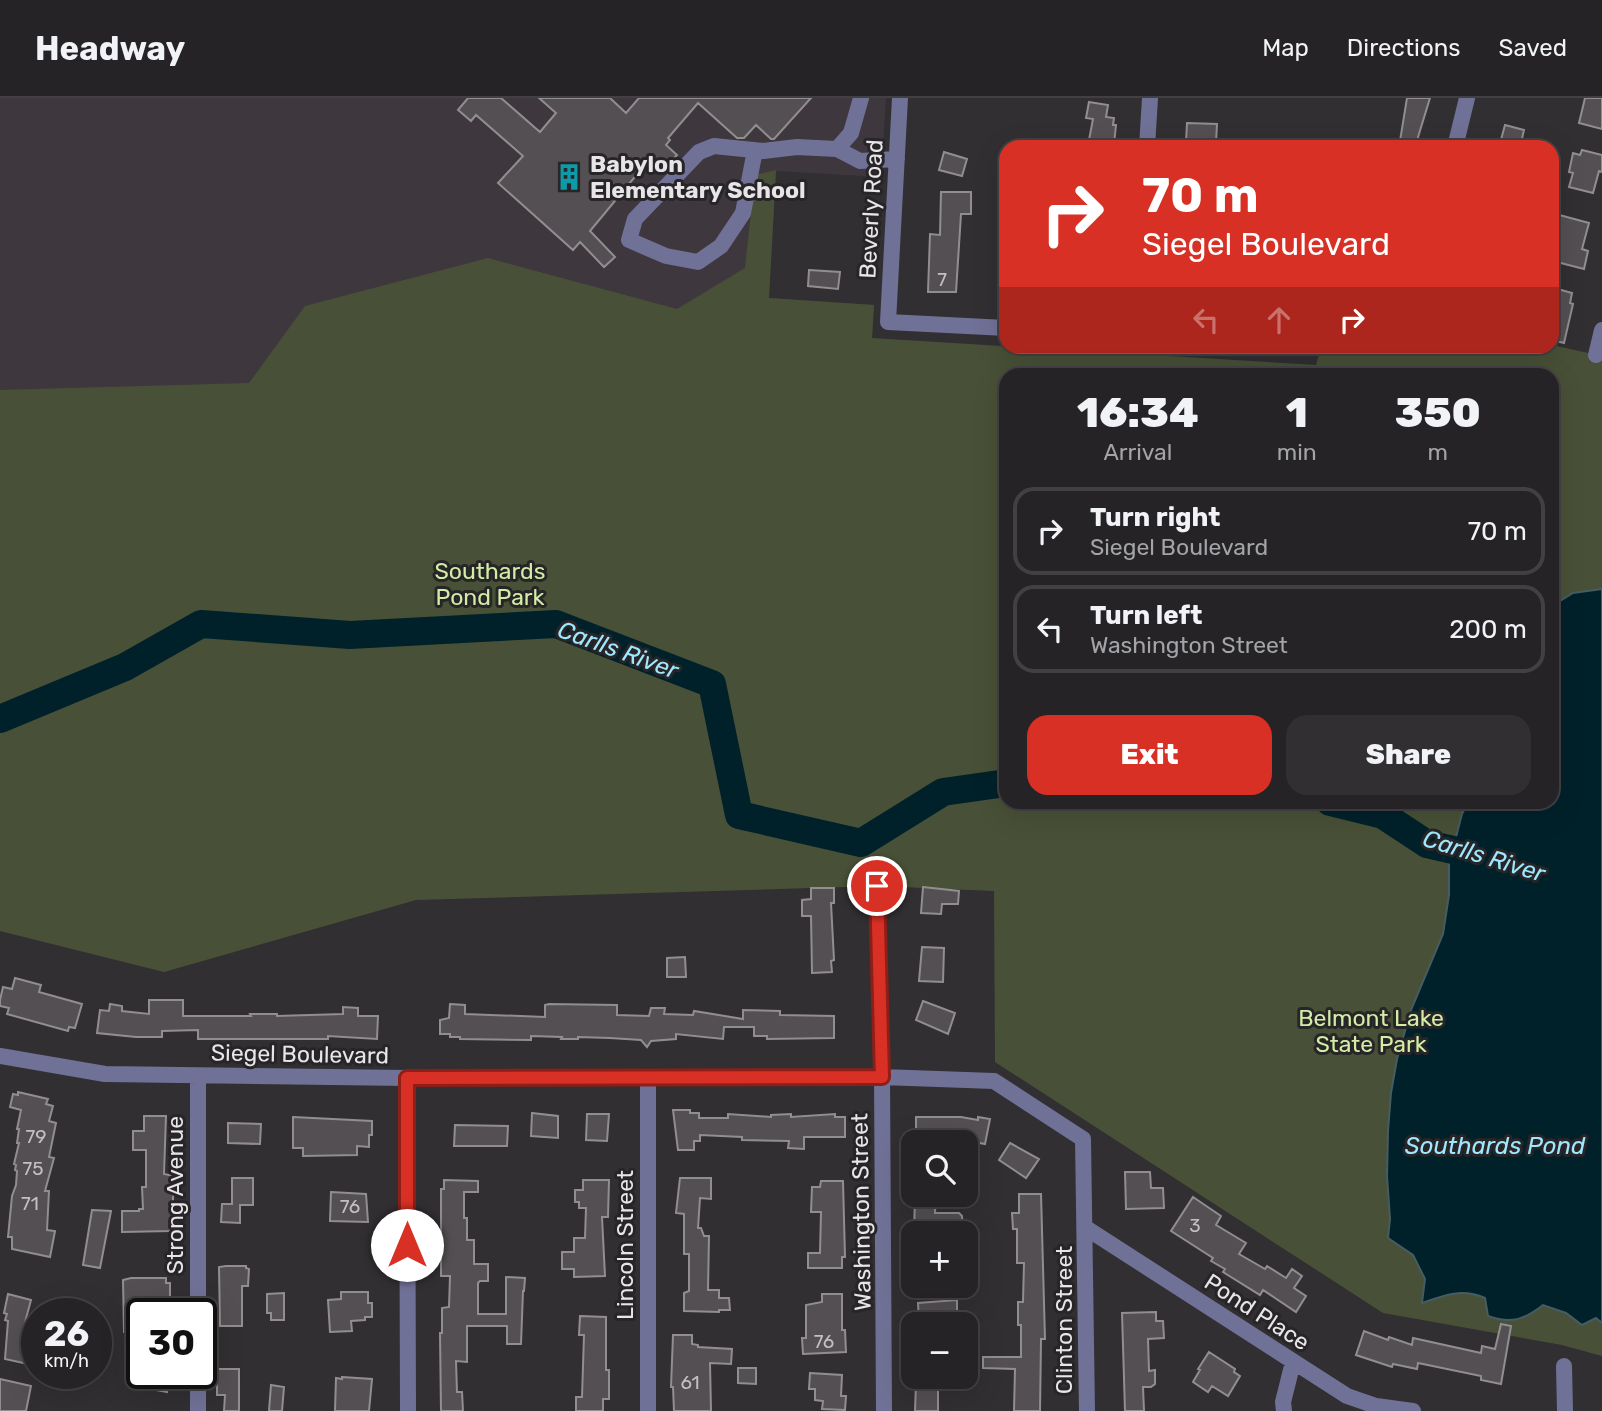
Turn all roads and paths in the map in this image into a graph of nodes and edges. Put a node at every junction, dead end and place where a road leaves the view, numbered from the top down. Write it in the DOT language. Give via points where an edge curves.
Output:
graph roads {
  1 [pos="861,98"];
  2 [pos="901,98"];
  3 [pos="1150,98"];
  4 [pos="1467,98"];
  5 [pos="1147,140"];
  6 [pos="1457,140"];
  7 [pos="837,149"];
  8 [pos="755,150"];
  9 [pos="897,159"];
  10 [pos="999,328"];
  11 [pos="1602,330"];
  12 [pos="1596,355"];
  13 [pos="877,886"];
  14 [pos="0,1056"];
  15 [pos="198,1076"];
  16 [pos="882,1077"];
  17 [pos="407,1078"];
  18 [pos="648,1079"];
  19 [pos="1086,1228"];
  20 [pos="198,1298"];
  21 [pos="1293,1362"];
  22 [pos="1564,1366"];
  23 [pos="198,1389"];
  24 [pos="198,1411"];
  25 [pos="408,1411"];
  26 [pos="648,1411"];
  27 [pos="884,1411"];
  28 [pos="1087,1411"];
  29 [pos="1283,1411"];
  30 [pos="1413,1411"];
  31 [pos="1565,1411"];
  1 -- 7 [label="street" via="851,133"];
  2 -- 9 [label="street, Beverly Road"];
  3 -- 5 [label="street"];
  4 -- 6 [label="street"];
  7 -- 8 [label="street"];
  7 -- 9 [label="street" via="860,161"];
  8 -- 8 [label="street" via="714,146 699,152 635,219 629,240 666,256 698,261 720,246 743,213"];
  9 -- 10 [label="street, Beverly Road" via="888,322"];
  11 -- 12 [label="street"];
  13 -- 16 [label="street, Washington Street"];
  14 -- 15 [label="street, Siegel Boulevard" via="105,1074"];
  15 -- 17 [label="street, Siegel Boulevard"];
  15 -- 20 [label="street, Strong Avenue"];
  16 -- 18 [label="street, Siegel Boulevard"];
  16 -- 19 [label="street, Siegel Boulevard" via="994,1081 1083,1139"];
  16 -- 27 [label="street, Washington Street"];
  17 -- 18 [label="street, Siegel Boulevard"];
  17 -- 25 [label="street"];
  18 -- 26 [label="street, Lincoln Street"];
  19 -- 21 [label="street, Pond Place"];
  19 -- 28 [label="street, Clinton Street"];
  21 -- 29 [label="street"];
  21 -- 30 [label="street, Pond Place" via="1347,1396"];
  22 -- 31 [label="street"];
  23 -- 24 [label="street"];
}
